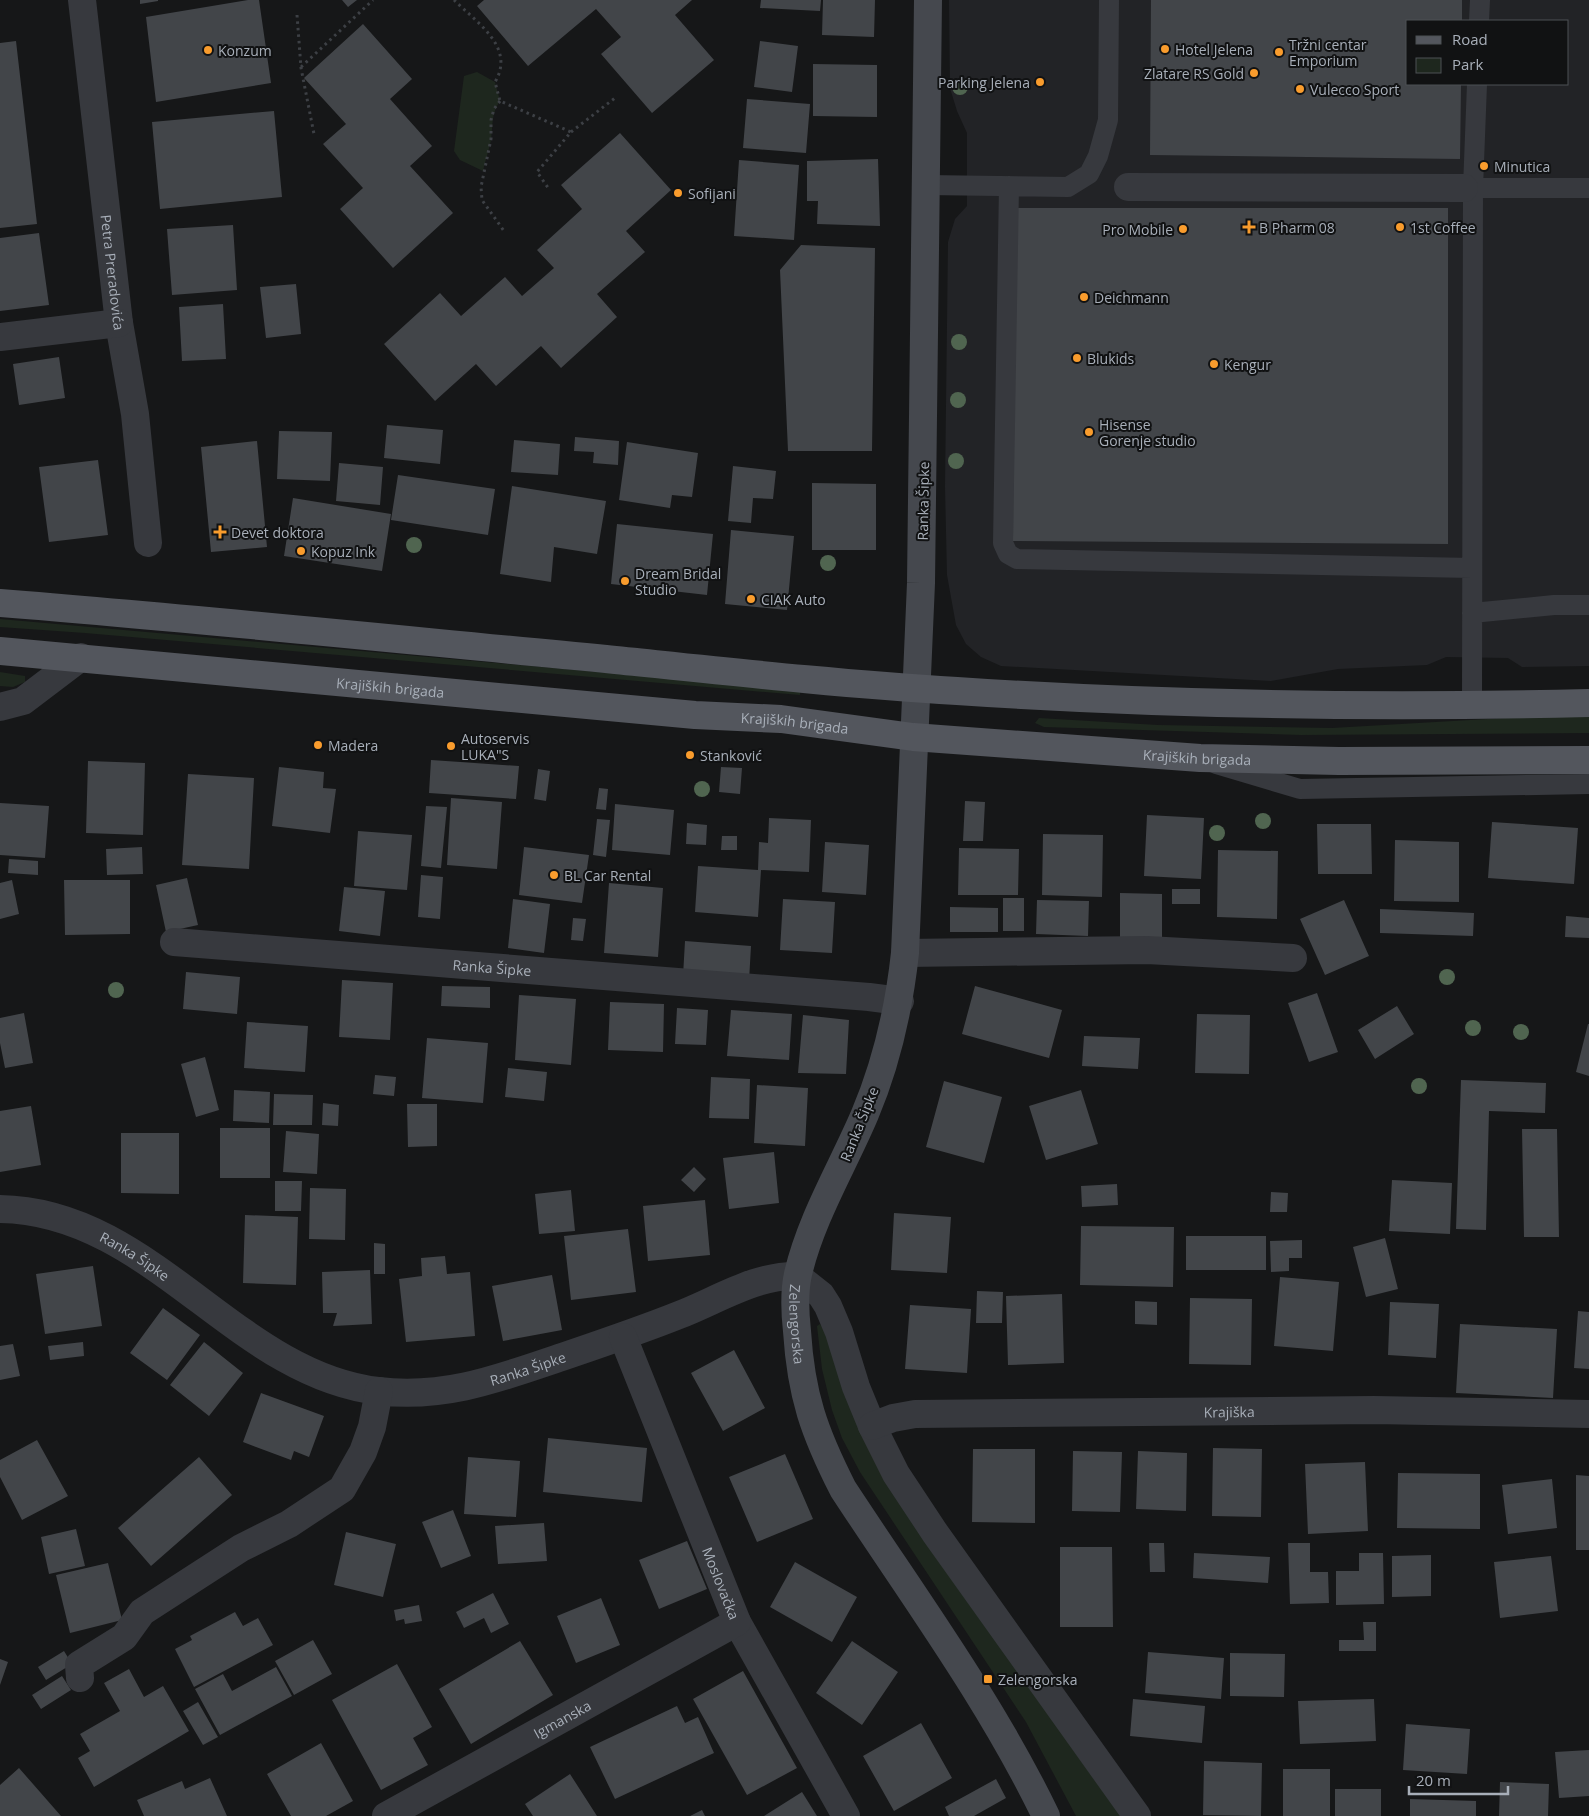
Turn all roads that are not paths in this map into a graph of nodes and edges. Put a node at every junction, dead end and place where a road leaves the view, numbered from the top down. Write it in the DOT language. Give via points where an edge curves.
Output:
graph roads {
  1 [pos="82,0"];
  2 [pos="928,0"];
  3 [pos="1109,0"];
  4 [pos="1480,0"];
  5 [pos="1479,20"];
  6 [pos="1477,85"];
  7 [pos="926,186"];
  8 [pos="1008,186"];
  9 [pos="1128,187"];
  10 [pos="1469,188"];
  11 [pos="1589,188"];
  12 [pos="119,323"];
  13 [pos="0,337"];
  14 [pos="148,543"];
  15 [pos="1472,568"];
  16 [pos="0,602"];
  17 [pos="1589,605"];
  18 [pos="1472,612"];
  19 [pos="0,651"];
  20 [pos="81,657"];
  21 [pos="916,688"];
  22 [pos="1589,703"];
  23 [pos="1472,706"];
  24 [pos="0,707"];
  25 [pos="913,737"];
  26 [pos="1200,758"];
  27 [pos="1589,760"];
  28 [pos="1589,784"];
  29 [pos="174,942"];
  30 [pos="905,953"];
  31 [pos="1293,958"];
  32 [pos="900,1001"];
  33 [pos="0,1210"];
  34 [pos="798,1276"];
  35 [pos="623,1337"];
  36 [pos="378,1391"];
  37 [pos="1589,1414"];
  38 [pos="872,1426"];
  39 [pos="737,1622"];
  40 [pos="80,1678"];
  41 [pos="386,1816"];
  42 [pos="846,1816"];
  43 [pos="1046,1816"];
  44 [pos="1137,1816"];
  1 -- 12 [label="street, Petra Preradovića"];
  2 -- 7 [label="street, Ranka Šipke"];
  3 -- 8 [label="lane" via="1108,120 1090,174 1068,187"];
  4 -- 5 [label="lane"];
  6 -- 10 [label="lane"];
  7 -- 8 [label="lane"];
  7 -- 21 [label="street, Ranka Šipke" via="924,468"];
  8 -- 15 [label="lane" via="1004,542 1008,554 1017,559"];
  9 -- 10 [label="street"];
  10 -- 11 [label="lane"];
  10 -- 15 [label="lane"];
  12 -- 13 [label="street"];
  12 -- 14 [label="street, Petra Preradovića" via="135,414"];
  15 -- 18 [label="lane"];
  16 -- 21 [label="main road"];
  17 -- 18 [label="lane"];
  18 -- 23 [label="lane"];
  19 -- 20 [label="main road, Krajiških brigada"];
  20 -- 24 [label="street" via="23,701"];
  20 -- 25 [label="main road, Krajiških brigada" via="685,714 781,719"];
  21 -- 23 [label="main road" via="1246,705"];
  21 -- 25 [label="street, Ranka Šipke"];
  22 -- 23 [label="main road"];
  25 -- 26 [label="main road, Krajiških brigada"];
  25 -- 30 [label="street, Ranka Šipke"];
  26 -- 27 [label="main road, Krajiških brigada"];
  26 -- 28 [label="lane" via="1300,789"];
  29 -- 32 [label="street, Ranka Šipke"];
  30 -- 31 [label="street" via="1147,950"];
  30 -- 32 [label="street, Ranka Šipke"];
  32 -- 34 [label="street, Ranka Šipke" via="866,1112 820,1213"];
  33 -- 36 [label="street, Ranka Šipke" via="48,1216 122,1246 280,1356 344,1383"];
  34 -- 35 [label="street, Ranka Šipke" via="767,1278"];
  34 -- 38 [label="street" via="821,1295 828,1306"];
  34 -- 43 [label="street, Zelengorska" via="796,1315 801,1381 826,1456 843,1489 972,1684 1022,1767"];
  35 -- 36 [label="street, Ranka Šipke" via="482,1384 423,1392"];
  35 -- 39 [label="street, Moslovačka"];
  36 -- 40 [label="street" via="372,1427 363,1452 342,1489 289,1524 241,1548 142,1612 124,1637 79,1665"];
  37 -- 38 [label="street, Krajiška" via="1374,1410 915,1414"];
  38 -- 44 [label="street" via="896,1474 935,1533"];
  39 -- 41 [label="street, Igmanska"];
  39 -- 42 [label="street, Moslovačka"];
}
